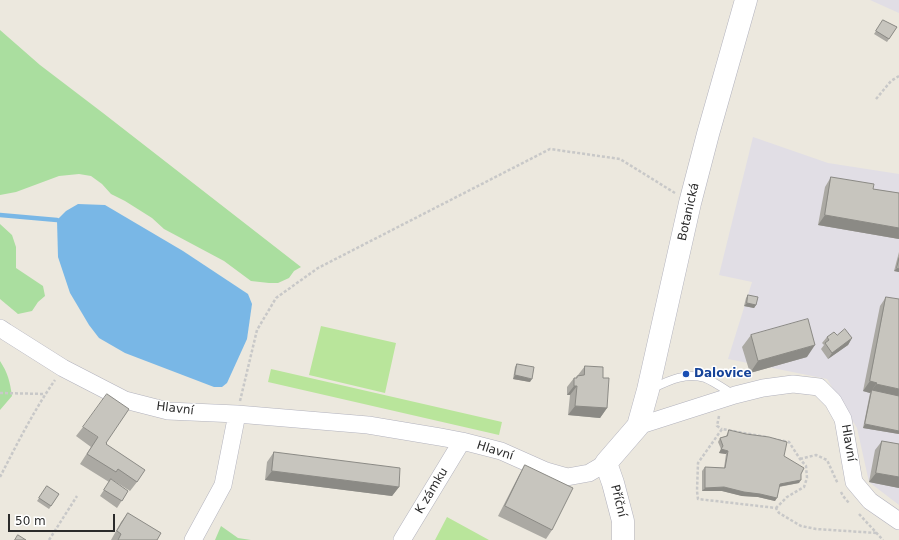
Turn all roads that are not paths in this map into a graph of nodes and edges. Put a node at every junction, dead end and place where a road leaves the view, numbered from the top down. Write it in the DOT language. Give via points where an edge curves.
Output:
graph roads {
  1 [pos="746,0"];
  2 [pos="0,328"];
  3 [pos="648,390"];
  4 [pos="735,395"];
  5 [pos="237,414"];
  6 [pos="638,426"];
  7 [pos="462,441"];
  8 [pos="606,463"];
  9 [pos="899,521"];
  10 [pos="193,540"];
  11 [pos="402,540"];
  12 [pos="623,540"];
  1 -- 3 [label="street, Botanická" via="690,203"];
  2 -- 5 [label="street, Hlavní" via="63,368 125,400 168,411"];
  3 -- 4 [label="lane" via="673,378 692,375 706,378"];
  3 -- 6 [label="street, Botanická"];
  4 -- 6 [label="street, Hlavní"];
  4 -- 9 [label="street, Hlavní" via="793,384 819,387 833,401 843,419 854,482 870,501"];
  5 -- 7 [label="street, Hlavní" via="368,425"];
  5 -- 10 [label="street" via="223,485"];
  6 -- 8 [label="street, Hlavní"];
  7 -- 8 [label="street, Hlavní" via="501,451 546,471 567,476 589,473"];
  7 -- 11 [label="street, K zámku"];
  8 -- 12 [label="street, Příční" via="623,522"];
}
